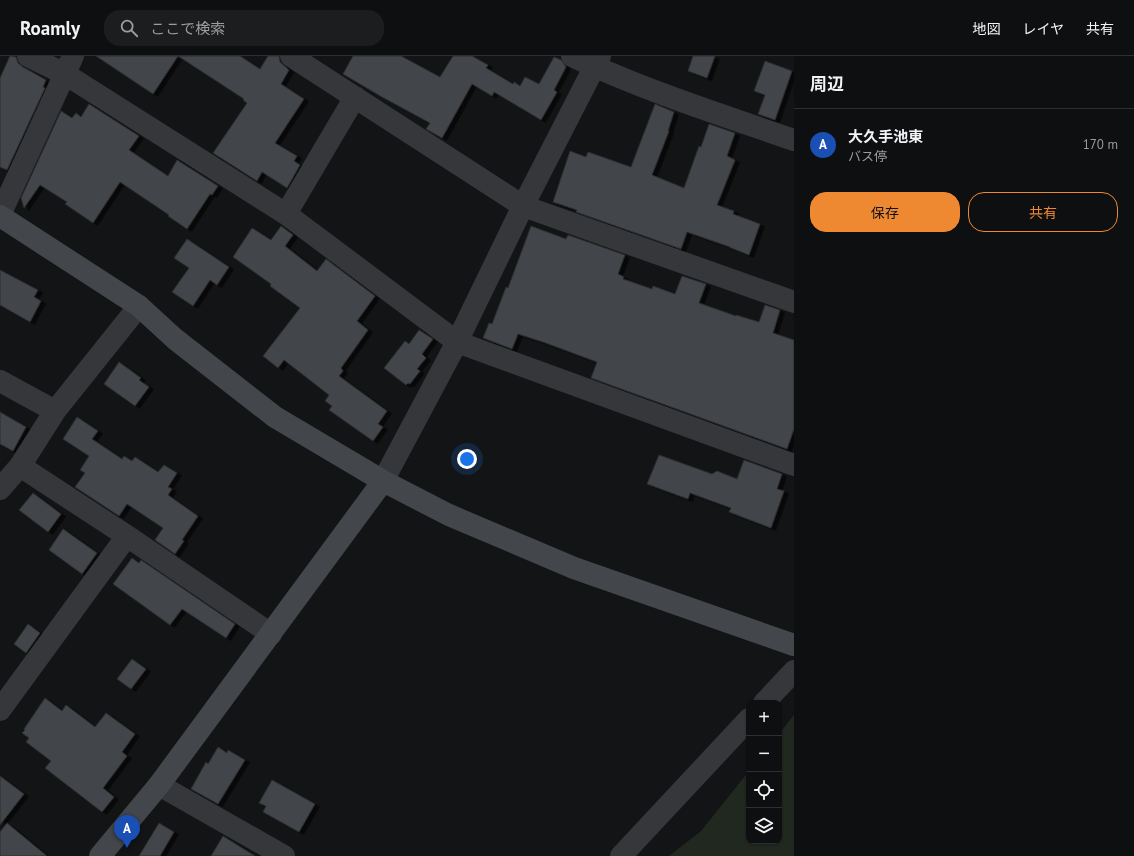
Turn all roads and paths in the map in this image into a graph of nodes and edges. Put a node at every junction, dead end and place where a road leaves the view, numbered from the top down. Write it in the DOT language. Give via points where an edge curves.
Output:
graph roads {
  1 [pos="28,56"];
  2 [pos="291,56"];
  3 [pos="572,56"];
  4 [pos="597,61"];
  5 [pos="69,65"];
  6 [pos="355,97"];
  7 [pos="794,140"];
  8 [pos="523,206"];
  9 [pos="286,214"];
  10 [pos="0,215"];
  11 [pos="794,302"];
  12 [pos="139,306"];
  13 [pos="457,342"];
  14 [pos="0,381"];
  15 [pos="54,411"];
  16 [pos="794,465"];
  17 [pos="20,466"];
  18 [pos="383,481"];
  19 [pos="0,489"];
  20 [pos="127,536"];
  21 [pos="271,634"];
  22 [pos="794,644"];
  23 [pos="794,671"];
  24 [pos="767,700"];
  25 [pos="0,710"];
  26 [pos="746,722"];
  27 [pos="159,785"];
  28 [pos="100,856"];
  29 [pos="284,856"];
  30 [pos="621,856"];
  1 -- 5 [label="street"];
  2 -- 6 [label="street"];
  3 -- 4 [label="street"];
  4 -- 7 [label="street" via="674,98"];
  4 -- 8 [label="street"];
  5 -- 9 [label="street"];
  5 -- 10 [label="street"];
  6 -- 8 [label="street"];
  6 -- 9 [label="street"];
  8 -- 11 [label="street"];
  8 -- 13 [label="street"];
  9 -- 13 [label="street"];
  10 -- 12 [label="street"];
  12 -- 15 [label="street"];
  12 -- 18 [label="street" via="175,340 275,417"];
  13 -- 16 [label="street"];
  13 -- 18 [label="street"];
  14 -- 15 [label="street"];
  15 -- 17 [label="street"];
  17 -- 19 [label="street"];
  17 -- 20 [label="street"];
  18 -- 21 [label="street"];
  18 -- 22 [label="street" via="448,515 574,568"];
  20 -- 21 [label="street"];
  20 -- 25 [label="street"];
  21 -- 27 [label="street"];
  23 -- 24 [label="street"];
  26 -- 30 [label="street"];
  27 -- 28 [label="street"];
  27 -- 29 [label="street"];
}
